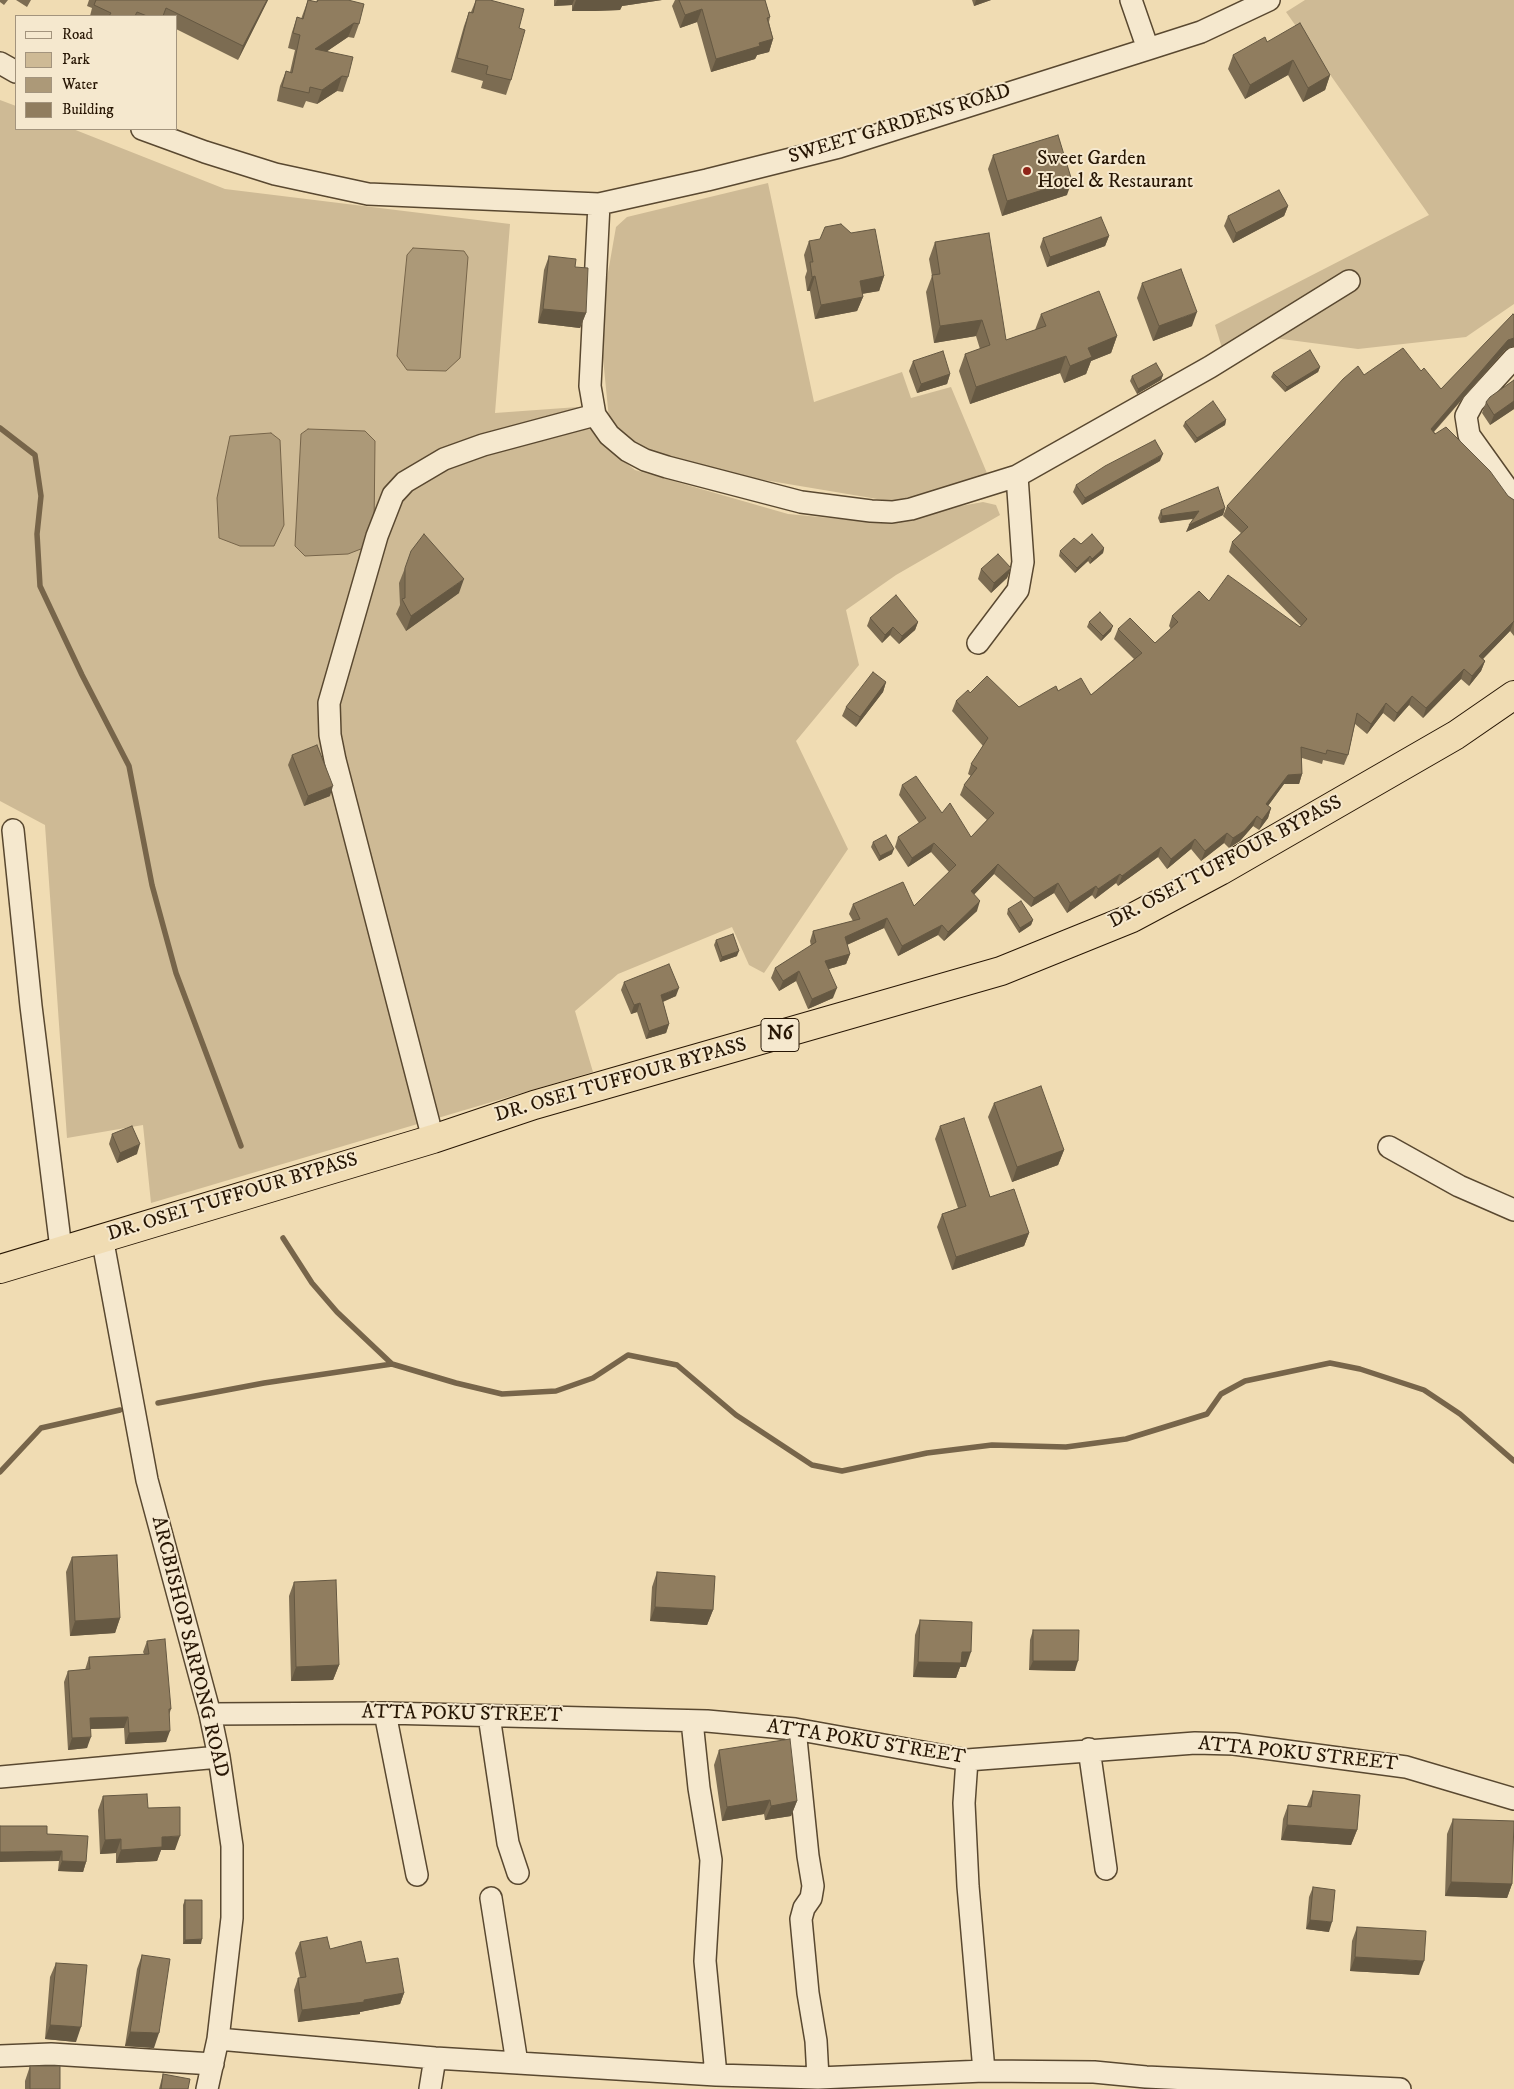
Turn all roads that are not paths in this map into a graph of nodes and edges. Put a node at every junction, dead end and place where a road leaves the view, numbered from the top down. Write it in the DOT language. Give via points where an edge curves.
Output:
graph roads {
  1 [pos="1131,0"];
  2 [pos="1269,0"];
  3 [pos="1148,49"];
  4 [pos="0,62"];
  5 [pos="15,71"];
  6 [pos="145,130"];
  7 [pos="599,204"];
  8 [pos="1349,281"];
  9 [pos="1514,358"];
  10 [pos="595,414"];
  11 [pos="1017,476"];
  12 [pos="1514,498"];
  13 [pos="978,642"];
  14 [pos="1514,695"];
  15 [pos="13,830"];
  16 [pos="433,1139"];
  17 [pos="1389,1146"];
  18 [pos="1514,1210"];
  19 [pos="102,1237"];
  20 [pos="61,1249"];
  21 [pos="0,1269"];
  22 [pos="385,1713"];
  23 [pos="210,1714"];
  24 [pos="489,1716"];
  25 [pos="692,1721"];
  26 [pos="795,1728"];
  27 [pos="1089,1749"];
  28 [pos="219,1757"];
  29 [pos="967,1760"];
  30 [pos="0,1777"];
  31 [pos="1514,1799"];
  32 [pos="1106,1869"];
  33 [pos="518,1873"];
  34 [pos="417,1875"];
  35 [pos="491,1898"];
  36 [pos="218,2039"];
  37 [pos="0,2056"];
  38 [pos="435,2058"];
  39 [pos="517,2063"];
  40 [pos="213,2064"];
  41 [pos="984,2071"];
  42 [pos="716,2075"];
  43 [pos="818,2078"];
  44 [pos="1094,2080"];
  45 [pos="1370,2088"];
  46 [pos="207,2089"];
  47 [pos="430,2089"];
  48 [pos="1400,2089"];
  1 -- 3 [label="street"];
  2 -- 3 [label="street, SWEET GARDENS ROAD" via="1201,32"];
  3 -- 7 [label="street, SWEET GARDENS ROAD" via="839,147"];
  4 -- 5 [label="street"];
  6 -- 7 [label="street, SWEET GARDENS ROAD" via="275,174 368,194"];
  7 -- 10 [label="street" via="590,386"];
  8 -- 11 [label="street" via="1210,368"];
  9 -- 12 [label="street" via="1472,403 1466,416 1469,435"];
  10 -- 11 [label="street" via="608,435 645,460 801,502 892,512 939,502"];
  10 -- 16 [label="street" via="483,445 444,459 405,482 393,496 377,536 329,703 335,760"];
  11 -- 13 [label="street" via="1023,562 1018,590"];
  14 -- 16 [label="highway, DR. OSEI TUFFOUR BYPASS / N6" via="1448,740 1220,871 1123,921 1001,971 534,1104"];
  15 -- 20 [label="street" via="30,1006"];
  16 -- 19 [label="highway, DR. OSEI TUFFOUR BYPASS / N6"];
  17 -- 18 [label="street" via="1459,1186"];
  19 -- 20 [label="highway, DR. OSEI TUFFOUR BYPASS / N6"];
  19 -- 23 [label="street, ARCBISHOP SARPONG ROAD" via="147,1480"];
  20 -- 21 [label="highway, DR. OSEI TUFFOUR BYPASS / N6"];
  22 -- 23 [label="street, ATTA POKU STREET"];
  22 -- 24 [label="street, ATTA POKU STREET"];
  22 -- 34 [label="street"];
  23 -- 28 [label="street, ARCBISHOP SARPONG ROAD"];
  24 -- 25 [label="street, ATTA POKU STREET"];
  24 -- 33 [label="street" via="508,1843"];
  25 -- 26 [label="street, ATTA POKU STREET"];
  25 -- 42 [label="street" via="711,1860 704,1961"];
  26 -- 29 [label="street, ATTA POKU STREET"];
  26 -- 43 [label="street" via="814,1886 801,1919"];
  27 -- 29 [label="street, ATTA POKU STREET"];
  27 -- 31 [label="street, ATTA POKU STREET" via="1234,1744 1337,1756 1406,1767"];
  27 -- 32 [label="street"];
  28 -- 30 [label="street"];
  28 -- 36 [label="street, ARCBISHOP SARPONG ROAD" via="232,1846 232,1918"];
  29 -- 41 [label="street" via="964,1803 968,1886"];
  35 -- 39 [label="street"];
  36 -- 38 [label="street"];
  36 -- 40 [label="street, ARCBISHOP SARPONG ROAD"];
  37 -- 40 [label="street" via="51,2054"];
  38 -- 39 [label="street"];
  38 -- 47 [label="street"];
  39 -- 42 [label="street"];
  40 -- 46 [label="street, ARCBISHOP SARPONG ROAD"];
  41 -- 43 [label="street"];
  41 -- 44 [label="street"];
  42 -- 43 [label="street"];
  44 -- 45 [label="street" via="1146,2076"];
  45 -- 48 [label="street"];
}
